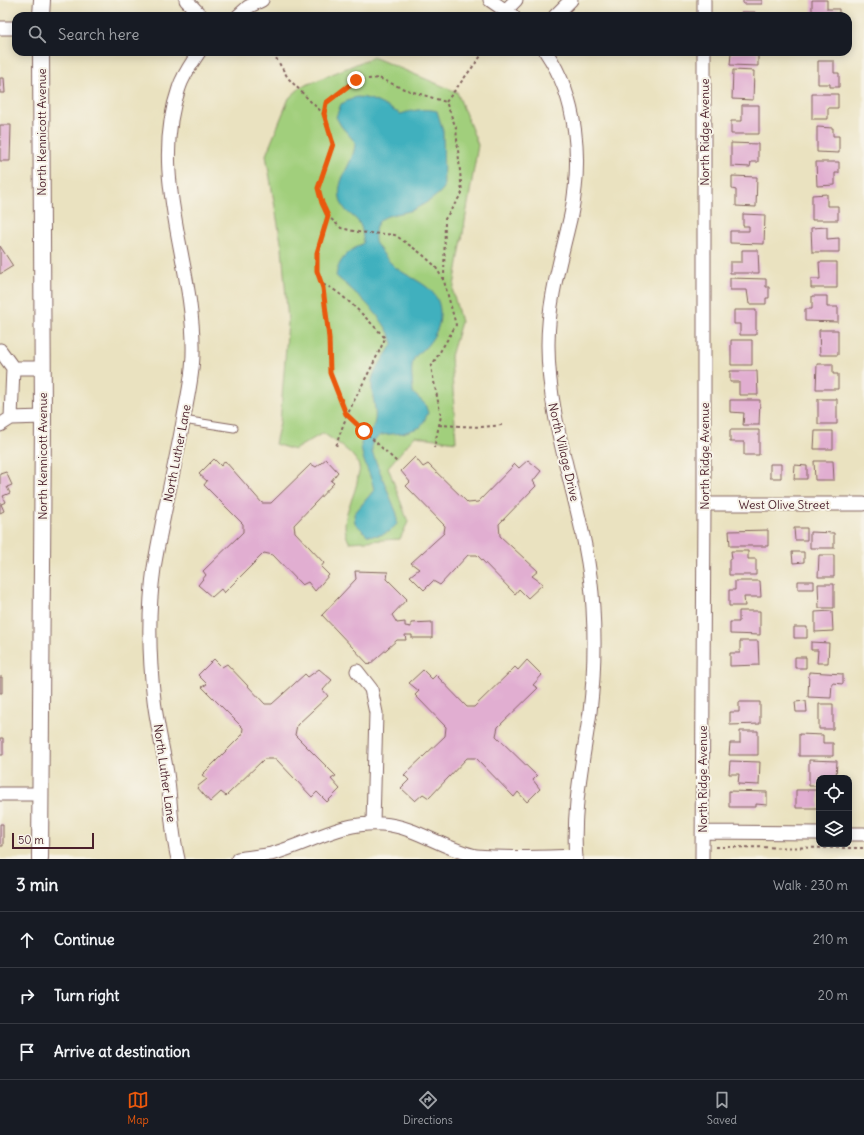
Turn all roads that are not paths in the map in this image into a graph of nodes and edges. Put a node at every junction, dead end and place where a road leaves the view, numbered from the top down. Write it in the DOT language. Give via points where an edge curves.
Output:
graph roads {
  1 [pos="42,0"];
  2 [pos="186,0"];
  3 [pos="262,0"];
  4 [pos="490,0"];
  5 [pos="516,0"];
  6 [pos="571,0"];
  7 [pos="704,0"];
  8 [pos="245,4"];
  9 [pos="41,12"];
  10 [pos="197,12"];
  11 [pos="508,12"];
  12 [pos="510,12"];
  13 [pos="560,12"];
  14 [pos="704,12"];
  15 [pos="0,28"];
  16 [pos="12,28"];
  17 [pos="41,56"];
  18 [pos="197,56"];
  19 [pos="548,56"];
  20 [pos="704,56"];
  21 [pos="0,350"];
  22 [pos="13,368"];
  23 [pos="42,368"];
  24 [pos="43,417"];
  25 [pos="183,420"];
  26 [pos="6,422"];
  27 [pos="234,428"];
  28 [pos="704,504"];
  29 [pos="864,504"];
  30 [pos="357,671"];
  31 [pos="0,794"];
  32 [pos="39,794"];
  33 [pos="373,824"];
  34 [pos="702,832"];
  35 [pos="816,833"];
  36 [pos="852,834"];
  37 [pos="864,834"];
  38 [pos="576,857"];
  39 [pos="40,859"];
  40 [pos="178,859"];
  41 [pos="238,859"];
  42 [pos="702,859"];
  1 -- 9 [label="street"];
  2 -- 10 [label="street"];
  3 -- 8 [label="street"];
  4 -- 11 [label="street"];
  5 -- 12 [label="street"];
  6 -- 13 [label="street"];
  7 -- 14 [label="street"];
  15 -- 16 [label="street"];
  17 -- 23 [label="street, North Kennicott Avenue"];
  18 -- 25 [label="street, North Luther Lane" via="179,86 171,115 169,138 173,216 188,286 192,328 192,367"];
  19 -- 38 [label="street, North Village Drive" via="567,94 574,129 576,162 571,215 554,282 549,314 549,379 585,547 594,610 590,710 578,784"];
  20 -- 28 [label="street, North Ridge Avenue"];
  21 -- 22 [label="street"];
  22 -- 23 [label="street"];
  22 -- 26 [label="street"];
  23 -- 24 [label="street, North Kennicott Avenue"];
  24 -- 26 [label="street"];
  24 -- 32 [label="street, North Kennicott Avenue"];
  25 -- 27 [label="lane"];
  25 -- 40 [label="street, North Luther Lane" via="154,567 150,632 154,700"];
  28 -- 29 [label="street, West Olive Street"];
  28 -- 34 [label="street, North Ridge Avenue"];
  30 -- 33 [label="street" via="371,689 376,713"];
  31 -- 32 [label="street"];
  32 -- 39 [label="street, North Kennicott Avenue"];
  33 -- 38 [label="street" via="396,826 477,857"];
  33 -- 41 [label="street" via="345,827 272,854"];
  34 -- 35 [label="street"];
  34 -- 42 [label="street, North Ridge Avenue"];
  36 -- 37 [label="street"];
}
